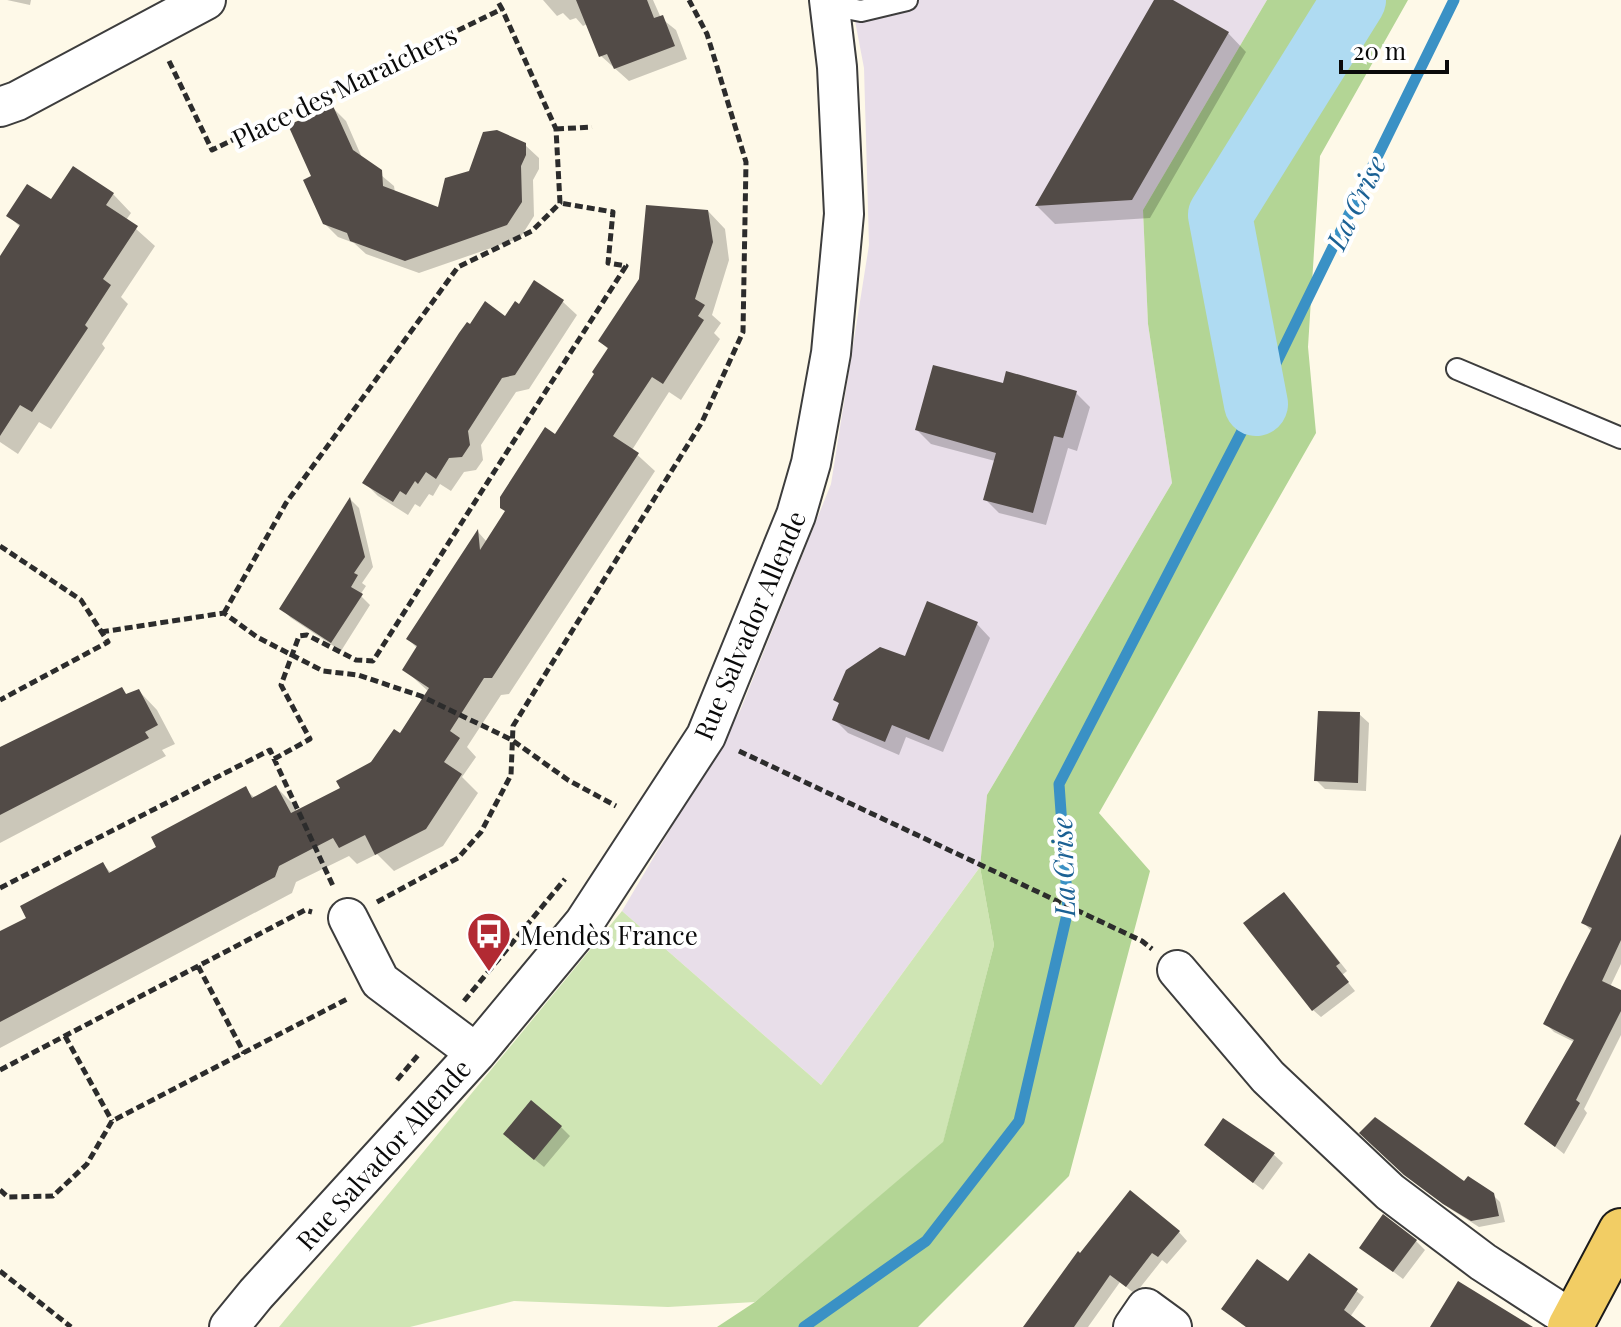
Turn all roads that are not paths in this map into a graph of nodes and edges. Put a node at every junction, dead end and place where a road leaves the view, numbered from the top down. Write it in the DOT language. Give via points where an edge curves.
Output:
graph roads {
  1 [pos="206,0"];
  2 [pos="907,0"];
  3 [pos="829,2"];
  4 [pos="0,107"];
  5 [pos="1457,369"];
  6 [pos="1621,438"];
  7 [pos="348,918"];
  8 [pos="1177,970"];
  9 [pos="476,1053"];
  10 [pos="1621,1231"];
  11 [pos="1572,1324"];
  12 [pos="229,1327"];
  13 [pos="1133,1327"];
  14 [pos="1172,1327"];
  1 -- 4 [label="street"];
  2 -- 3 [label="lane" via="861,11"];
  3 -- 9 [label="street, Rue Salvador Allende" via="844,214 831,353 796,515 706,736 584,923"];
  5 -- 6 [label="lane"];
  7 -- 9 [label="street" via="380,981"];
  8 -- 11 [label="street" via="1268,1077 1390,1192"];
  9 -- 12 [label="street, Rue Salvador Allende"];
  10 -- 11 [label="main road"];
  13 -- 14 [label="street" via="1146,1308"];
}
